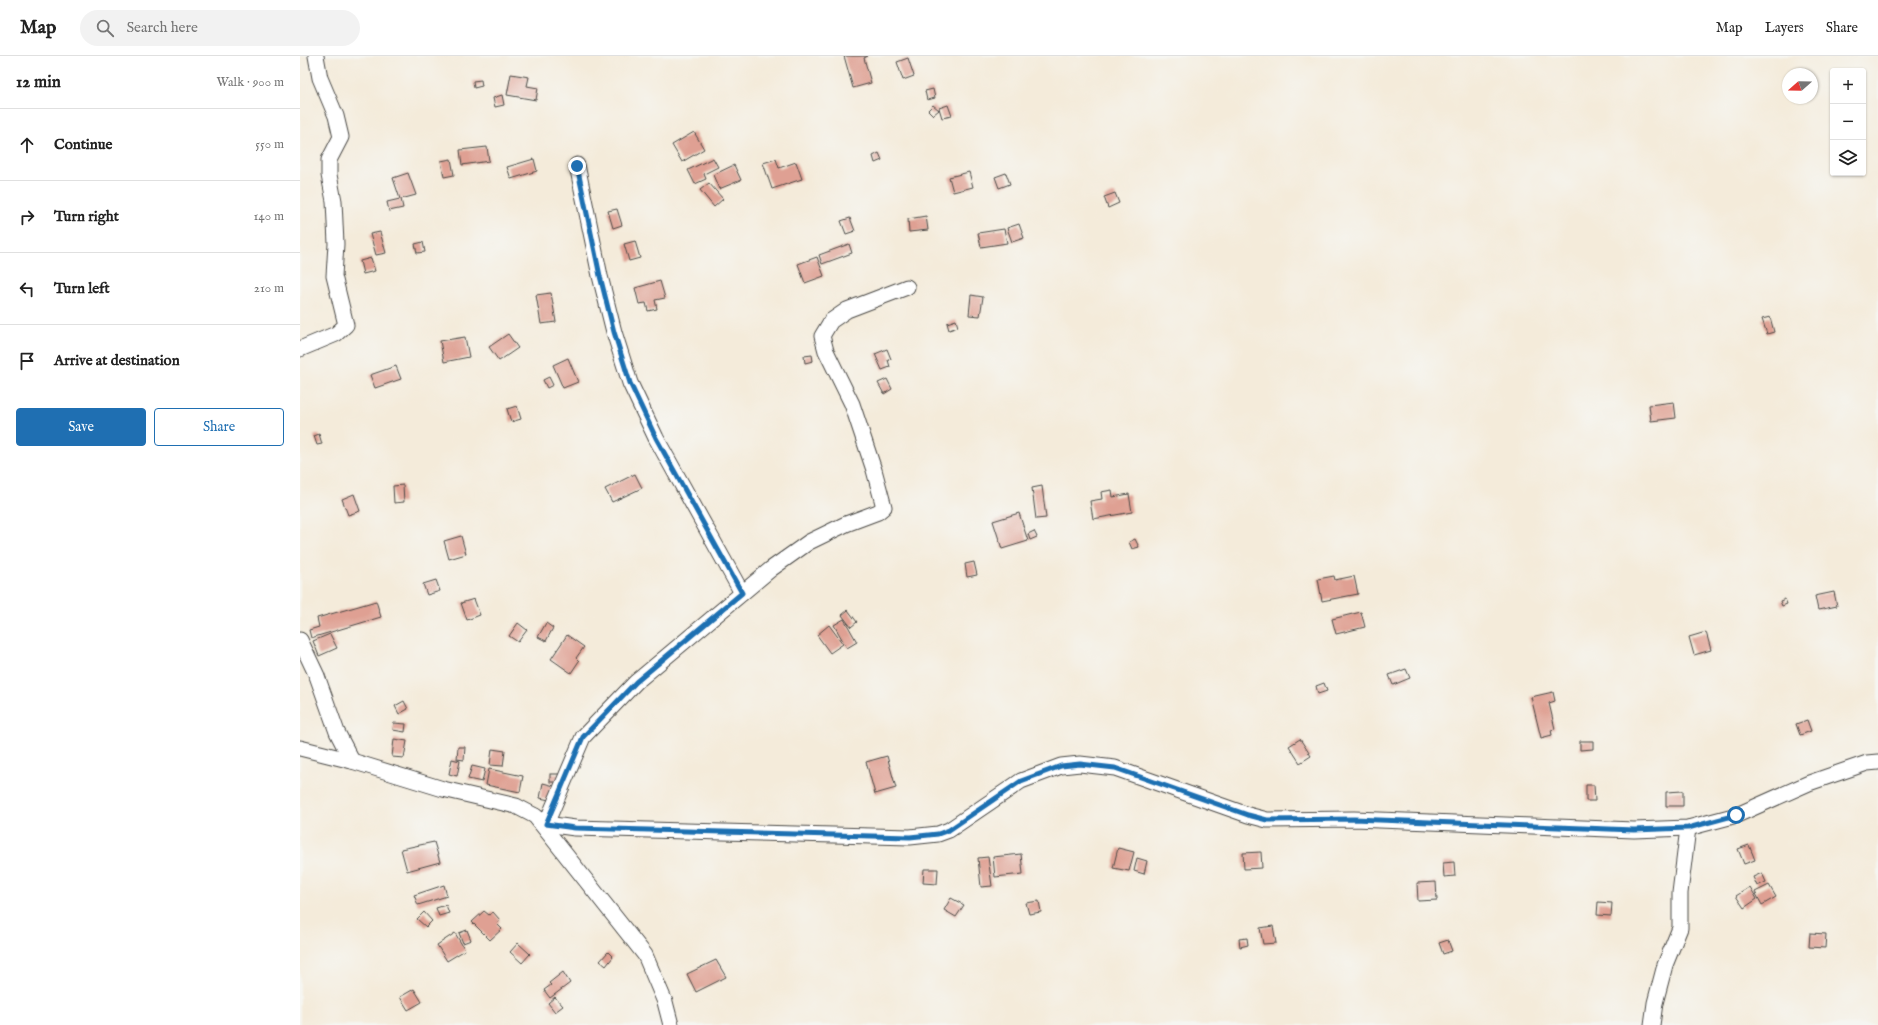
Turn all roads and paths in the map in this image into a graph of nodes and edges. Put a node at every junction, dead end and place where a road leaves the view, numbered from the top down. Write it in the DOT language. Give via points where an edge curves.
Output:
graph roads {
  1 [pos="316,56"];
  2 [pos="577,166"];
  3 [pos="907,287"];
  4 [pos="300,349"];
  5 [pos="742,593"];
  6 [pos="300,640"];
  7 [pos="300,748"];
  8 [pos="352,761"];
  9 [pos="1878,762"];
  10 [pos="540,820"];
  11 [pos="1688,828"];
  12 [pos="672,1025"];
  13 [pos="1652,1025"];
  1 -- 4 [label="street" via="320,78 336,116 341,137 329,160 329,175 334,201 334,276 346,325 336,334"];
  2 -- 5 [label="street" via="600,276 630,383 656,438"];
  3 -- 5 [label="street" via="847,310 831,321 822,336 826,351 852,404 884,507 809,542"];
  5 -- 10 [label="street" via="636,682 583,737"];
  6 -- 8 [label="street" via="317,676 337,732"];
  7 -- 8 [label="street"];
  8 -- 10 [label="street" via="443,789 516,806"];
  9 -- 11 [label="street" via="1867,763 1808,783 1736,815"];
  10 -- 11 [label="street" via="575,828 910,837 949,830 1021,781 1061,766 1080,764 1115,768 1267,820 1354,819 1634,830"];
  10 -- 12 [label="street" via="645,955"];
  11 -- 13 [label="street" via="1680,893 1680,928 1665,965"];
}
